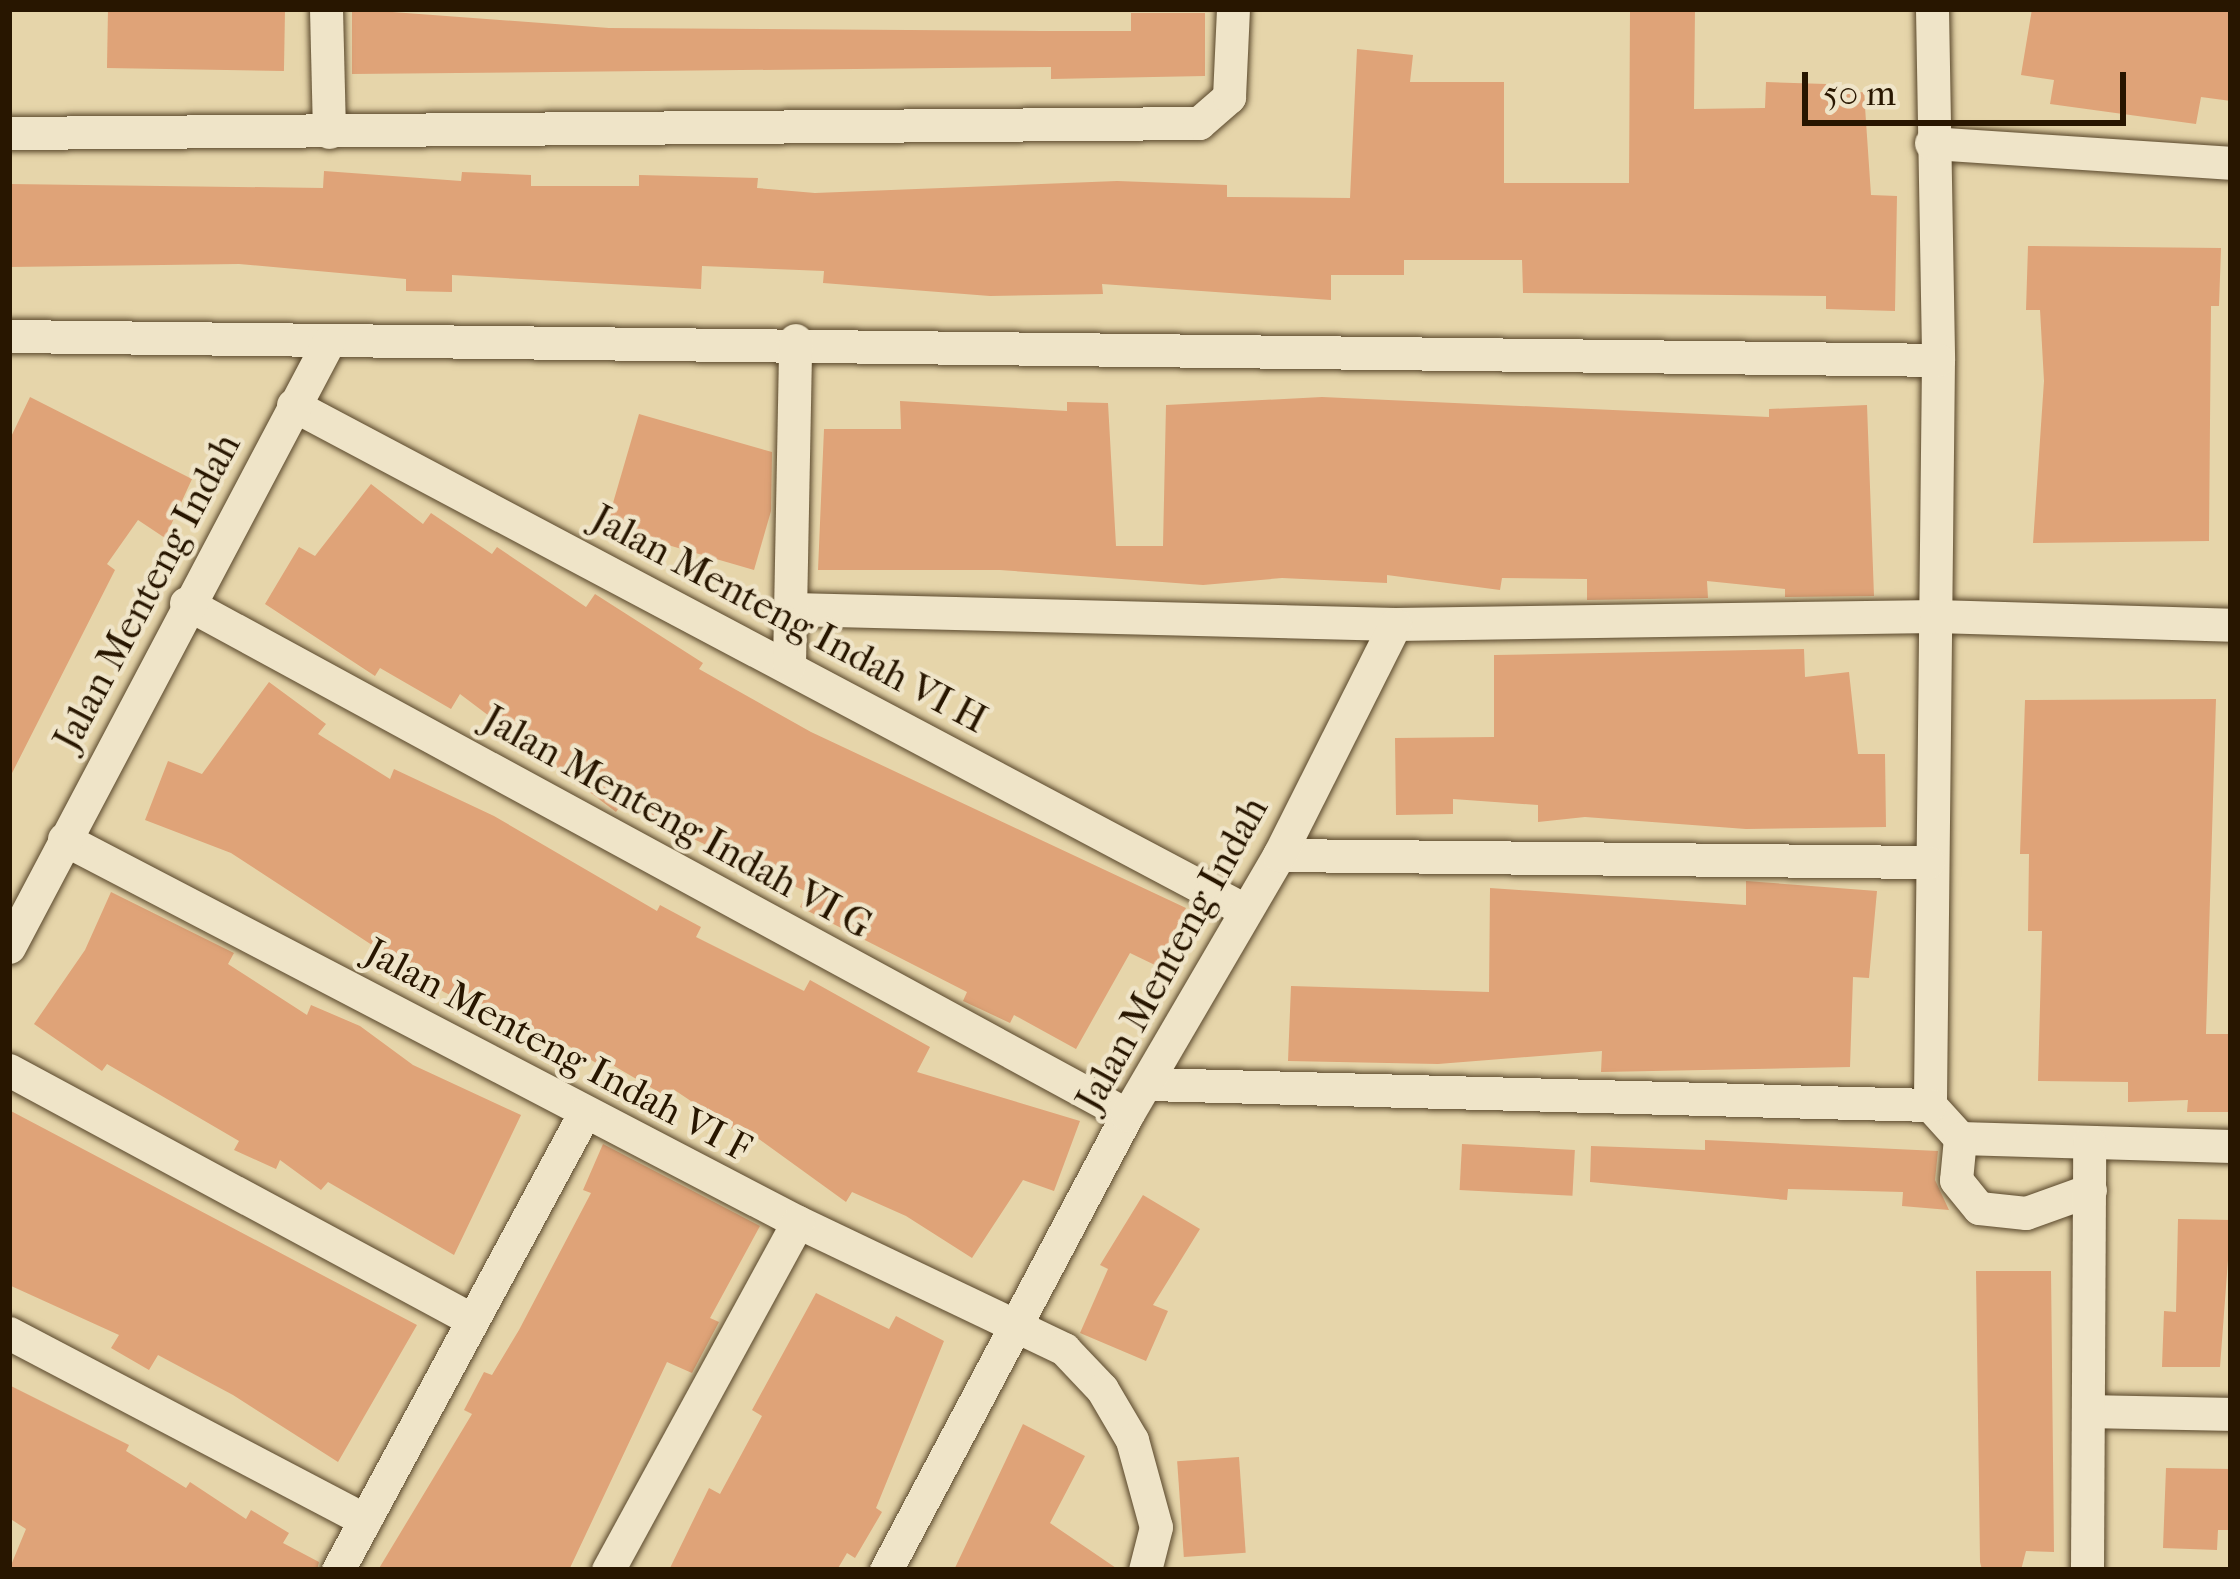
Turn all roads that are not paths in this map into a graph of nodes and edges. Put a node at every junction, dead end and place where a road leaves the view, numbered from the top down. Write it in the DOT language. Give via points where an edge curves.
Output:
graph roads {
  1 [pos="326,9"];
  2 [pos="1233,9"];
  3 [pos="1932,9"];
  4 [pos="329,132"];
  5 [pos="9,133"];
  6 [pos="1931,143"];
  7 [pos="2231,163"];
  8 [pos="9,336"];
  9 [pos="328,340"];
  10 [pos="795,340"];
  11 [pos="1938,360"];
  12 [pos="293,405"];
  13 [pos="186,603"];
  14 [pos="793,609"];
  15 [pos="1936,616"];
  16 [pos="1395,624"];
  17 [pos="2231,625"];
  18 [pos="789,665"];
  19 [pos="64,839"];
  20 [pos="1279,855"];
  21 [pos="1928,862"];
  22 [pos="1243,909"];
  23 [pos="9,947"];
  24 [pos="9,1070"];
  25 [pos="1149,1084"];
  26 [pos="1930,1105"];
  27 [pos="585,1112"];
  28 [pos="1127,1114"];
  29 [pos="1960,1138"];
  30 [pos="2089,1142"];
  31 [pos="2231,1146"];
  32 [pos="2090,1190"];
  33 [pos="798,1222"];
  34 [pos="469,1318"];
  35 [pos="1018,1323"];
  36 [pos="9,1333"];
  37 [pos="2090,1411"];
  38 [pos="2231,1414"];
  39 [pos="365,1520"];
  40 [pos="338,1570"];
  41 [pos="608,1570"];
  42 [pos="886,1570"];
  43 [pos="1145,1570"];
  44 [pos="2087,1570"];
  1 -- 4 [label="street"];
  2 -- 4 [label="street" via="1229,97 1199,123"];
  3 -- 6 [label="street"];
  4 -- 5 [label="street"];
  6 -- 7 [label="street"];
  6 -- 11 [label="street"];
  8 -- 9 [label="street"];
  9 -- 10 [label="street"];
  9 -- 12 [label="street, Jalan Menteng Indah"];
  10 -- 11 [label="street"];
  10 -- 14 [label="street"];
  11 -- 15 [label="street"];
  12 -- 13 [label="street, Jalan Menteng Indah"];
  12 -- 18 [label="street, Jalan Menteng Indah VI H"];
  13 -- 19 [label="street, Jalan Menteng Indah"];
  13 -- 28 [label="street, Jalan Menteng Indah VI G"];
  14 -- 16 [label="street"];
  14 -- 18 [label="street"];
  15 -- 16 [label="street"];
  15 -- 17 [label="street"];
  15 -- 21 [label="street"];
  16 -- 20 [label="street, Jalan Menteng Indah"];
  18 -- 22 [label="street, Jalan Menteng Indah VI H"];
  19 -- 23 [label="street, Jalan Menteng Indah"];
  19 -- 27 [label="street, Jalan Menteng Indah VI F"];
  20 -- 21 [label="street"];
  20 -- 22 [label="street, Jalan Menteng Indah"];
  21 -- 26 [label="street"];
  22 -- 25 [label="street, Jalan Menteng Indah"];
  24 -- 34 [label="street"];
  25 -- 26 [label="street"];
  25 -- 28 [label="street, Jalan Menteng Indah"];
  26 -- 29 [label="street"];
  27 -- 33 [label="street, Jalan Menteng Indah VI F"];
  27 -- 34 [label="street"];
  28 -- 35 [label="street, Jalan Menteng Indah"];
  29 -- 30 [label="street"];
  29 -- 32 [label="street" via="1956,1180 1979,1208 2026,1213"];
  30 -- 31 [label="street"];
  30 -- 32 [label="street"];
  32 -- 37 [label="street"];
  33 -- 35 [label="street, Jalan Menteng Indah VI F"];
  33 -- 41 [label="street"];
  34 -- 39 [label="street"];
  35 -- 42 [label="street, Jalan Menteng Indah"];
  35 -- 43 [label="street, Jalan Menteng Indah VI F" via="1064,1349 1102,1389 1132,1440 1156,1527"];
  36 -- 39 [label="street"];
  37 -- 38 [label="street"];
  37 -- 44 [label="street"];
  39 -- 40 [label="street"];
}
